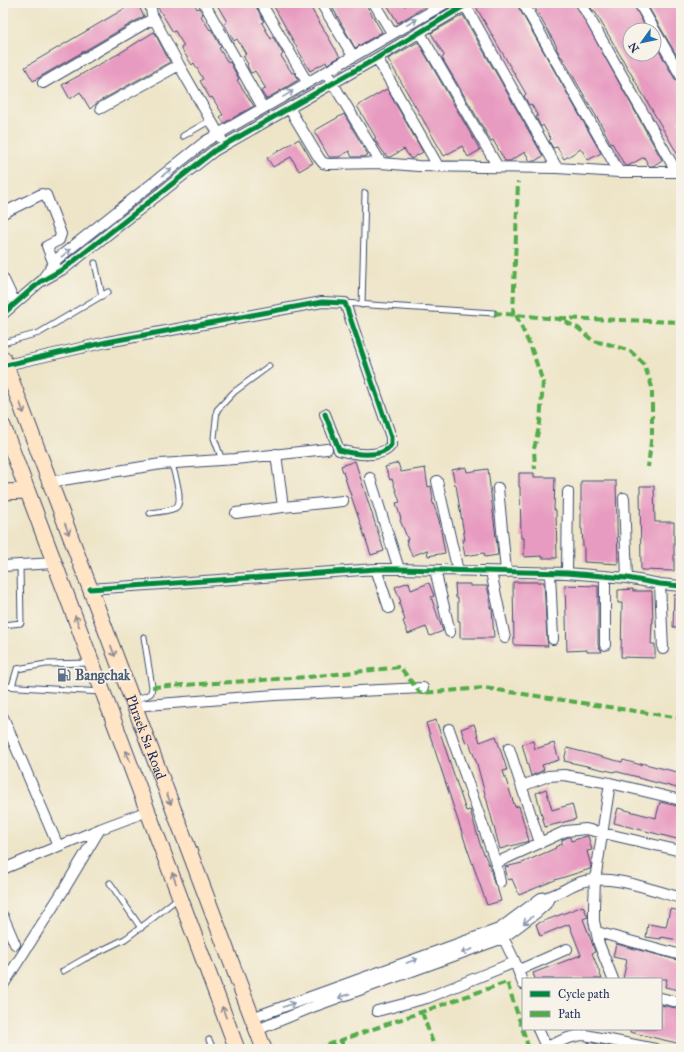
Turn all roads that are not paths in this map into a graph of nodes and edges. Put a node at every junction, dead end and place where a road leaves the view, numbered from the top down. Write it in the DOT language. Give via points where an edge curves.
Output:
graph roads {
  1 [pos="150,3"];
  2 [pos="204,3"];
  3 [pos="261,3"];
  4 [pos="321,3"];
  5 [pos="374,3"];
  6 [pos="446,3"];
  7 [pos="523,3"];
  8 [pos="581,3"];
  9 [pos="639,3"];
  10 [pos="466,4"];
  11 [pos="434,6"];
  12 [pos="154,18"];
  13 [pos="392,33"];
  14 [pos="420,33"];
  15 [pos="353,56"];
  16 [pos="377,58"];
  17 [pos="179,65"];
  18 [pos="326,72"];
  19 [pos="681,76"];
  20 [pos="307,82"];
  21 [pos="43,83"];
  22 [pos="333,83"];
  23 [pos="101,108"];
  24 [pos="264,108"];
  25 [pos="290,108"];
  26 [pos="211,120"];
  27 [pos="219,134"];
  28 [pos="183,136"];
  29 [pos="225,145"];
  30 [pos="381,163"];
  31 [pos="438,166"];
  32 [pos="498,167"];
  33 [pos="556,168"];
  34 [pos="619,172"];
  35 [pos="678,172"];
  36 [pos="365,193"];
  37 [pos="139,194"];
  38 [pos="147,204"];
  39 [pos="3,213"];
  40 [pos="95,262"];
  41 [pos="54,264"];
  42 [pos="3,278"];
  43 [pos="40,282"];
  44 [pos="108,292"];
  45 [pos="102,296"];
  46 [pos="16,303"];
  47 [pos="345,303"];
  48 [pos="362,304"];
  49 [pos="494,313"];
  50 [pos="3,314"];
  51 [pos="3,342"];
  52 [pos="4,361"];
  53 [pos="269,366"];
  54 [pos="325,414"];
  55 [pos="3,426"];
  56 [pos="327,449"];
  57 [pos="276,454"];
  58 [pos="222,460"];
  59 [pos="172,464"];
  60 [pos="370,478"];
  61 [pos="437,481"];
  62 [pos="50,482"];
  63 [pos="498,488"];
  64 [pos="27,491"];
  65 [pos="3,492"];
  66 [pos="568,492"];
  67 [pos="624,498"];
  68 [pos="343,501"];
  69 [pos="283,507"];
  70 [pos="150,513"];
  71 [pos="236,513"];
  72 [pos="55,563"];
  73 [pos="20,565"];
  74 [pos="3,566"];
  75 [pos="398,569"];
  76 [pos="376,570"];
  77 [pos="435,570"];
  78 [pos="458,571"];
  79 [pos="506,571"];
  80 [pos="491,572"];
  81 [pos="550,573"];
  82 [pos="567,573"];
  83 [pos="605,576"];
  84 [pos="627,578"];
  85 [pos="660,584"];
  86 [pos="681,586"];
  87 [pos="90,589"];
  88 [pos="389,608"];
  89 [pos="3,624"];
  90 [pos="450,632"];
  91 [pos="144,637"];
  92 [pos="505,638"];
  93 [pos="554,639"];
  94 [pos="605,645"];
  95 [pos="663,650"];
  96 [pos="93,663"];
  97 [pos="3,686"];
  98 [pos="12,686"];
  99 [pos="423,688"];
  100 [pos="104,692"];
  101 [pos="133,703"];
  102 [pos="3,717"];
  103 [pos="449,729"];
  104 [pos="509,748"];
  105 [pos="610,783"];
  106 [pos="522,786"];
  107 [pos="681,800"];
  108 [pos="148,811"];
  109 [pos="100,829"];
  110 [pos="602,833"];
  111 [pos="540,843"];
  112 [pos="58,846"];
  113 [pos="681,852"];
  114 [pos="496,863"];
  115 [pos="3,869"];
  116 [pos="595,880"];
  117 [pos="500,882"];
  118 [pos="110,883"];
  119 [pos="180,896"];
  120 [pos="681,898"];
  121 [pos="3,916"];
  122 [pos="141,928"];
  123 [pos="597,932"];
  124 [pos="501,934"];
  125 [pos="15,944"];
  126 [pos="567,949"];
  127 [pos="681,955"];
  128 [pos="517,966"];
  129 [pos="63,971"];
  130 [pos="613,978"];
  131 [pos="522,981"];
  132 [pos="3,985"];
  133 [pos="662,998"];
  134 [pos="681,1003"];
  135 [pos="377,1011"];
  136 [pos="255,1024"];
  137 [pos="538,1030"];
  138 [pos="209,1040"];
  139 [pos="546,1048"];
  140 [pos="649,1048"];
  141 [pos="212,1049"];
  142 [pos="238,1049"];
  143 [pos="264,1049"];
  1 -- 12 [label="street"];
  2 -- 24 [label="street"];
  3 -- 20 [label="street"];
  4 -- 15 [label="street"];
  5 -- 13 [label="street"];
  6 -- 11 [label="street"];
  7 -- 34 [label="street"];
  8 -- 35 [label="street"];
  9 -- 19 [label="street"];
  10 -- 14 [label="street"];
  10 -- 33 [label="street"];
  13 -- 11 [label="street, one-way"];
  12 -- 17 [label="street"];
  12 -- 21 [label="street"];
  13 -- 15 [label="street"];
  14 -- 16 [label="street"];
  14 -- 32 [label="street"];
  15 -- 18 [label="street"];
  16 -- 22 [label="street"];
  16 -- 31 [label="street"];
  17 -- 23 [label="street"];
  17 -- 26 [label="street"];
  18 -- 20 [label="street"];
  18 -- 22 [label="street"];
  24 -- 20 [label="street, one-way"];
  22 -- 25 [label="street"];
  22 -- 30 [label="street"];
  24 -- 27 [label="street"];
  25 -- 29 [label="street"];
  25 -- 30 [label="street" via="323,162"];
  26 -- 27 [label="street"];
  26 -- 28 [label="lane"];
  27 -- 29 [label="street"];
  37 -- 27 [label="street, one-way" via="206,141"];
  29 -- 38 [label="street"];
  30 -- 31 [label="street"];
  31 -- 32 [label="street"];
  32 -- 33 [label="street"];
  33 -- 34 [label="street"];
  34 -- 35 [label="street"];
  36 -- 48 [label="lane"];
  37 -- 38 [label="street"];
  41 -- 37 [label="street, one-way"];
  38 -- 43 [label="street" via="65,268"];
  39 -- 41 [label="street" via="42,194 46,195 61,234 59,240 47,246"];
  40 -- 45 [label="lane"];
  41 -- 43 [label="street"];
  42 -- 46 [label="street"];
  43 -- 46 [label="street"];
  44 -- 45 [label="lane"];
  45 -- 51 [label="lane" via="39,333"];
  46 -- 50 [label="street"];
  47 -- 48 [label="lane"];
  47 -- 52 [label="street" via="322,302"];
  47 -- 54 [label="street" via="391,437 391,445 375,454 355,454 339,450"];
  48 -- 49 [label="lane"];
  52 -- 62 [label="main road, Phraek Sa Road, one-way"];
  53 -- 58 [label="lane" via="234,392 217,410 214,438"];
  55 -- 64 [label="main road, Phraek Sa Road"];
  56 -- 57 [label="street"];
  57 -- 58 [label="street"];
  57 -- 69 [label="street"];
  58 -- 59 [label="street"];
  59 -- 62 [label="street"];
  59 -- 70 [label="lane" via="179,505"];
  60 -- 75 [label="street"];
  61 -- 78 [label="street"];
  62 -- 87 [label="main road, Phraek Sa Road, one-way"];
  63 -- 79 [label="street"];
  64 -- 65 [label="main road"];
  64 -- 72 [label="main road, Phraek Sa Road"];
  66 -- 82 [label="street"];
  67 -- 84 [label="street"];
  68 -- 69 [label="street"];
  69 -- 71 [label="street"];
  72 -- 73 [label="street"];
  96 -- 72 [label="main road, Phraek Sa Road, one-way"];
  73 -- 74 [label="street"];
  73 -- 89 [label="lane" via="21,623"];
  75 -- 76 [label="street"];
  75 -- 77 [label="street"];
  76 -- 87 [label="street"];
  76 -- 88 [label="street"];
  77 -- 78 [label="street"];
  77 -- 90 [label="street"];
  78 -- 80 [label="street"];
  79 -- 80 [label="street"];
  79 -- 81 [label="street"];
  80 -- 92 [label="street"];
  81 -- 82 [label="street"];
  81 -- 93 [label="street"];
  82 -- 83 [label="street"];
  83 -- 84 [label="street"];
  83 -- 94 [label="street"];
  84 -- 85 [label="street"];
  85 -- 86 [label="street"];
  85 -- 95 [label="street"];
  87 -- 101 [label="main road, Phraek Sa Road, one-way"];
  91 -- 101 [label="lane" via="152,687 151,693"];
  96 -- 98 [label="lane" via="46,664 17,669"];
  96 -- 100 [label="main road, Phraek Sa Road"];
  97 -- 98 [label="lane"];
  98 -- 100 [label="lane"];
  99 -- 101 [label="street"];
  108 -- 100 [label="main road, Phraek Sa Road, one-way"];
  101 -- 136 [label="main road, Phraek Sa Road, one-way"];
  102 -- 112 [label="street"];
  103 -- 114 [label="street"];
  104 -- 106 [label="street"];
  105 -- 106 [label="street" via="564,775 548,776"];
  105 -- 107 [label="street"];
  105 -- 110 [label="street"];
  106 -- 111 [label="street"];
  108 -- 109 [label="street"];
  119 -- 108 [label="main road, Phraek Sa Road, one-way"];
  109 -- 112 [label="street"];
  109 -- 132 [label="street" via="64,891"];
  110 -- 111 [label="street" via="586,829 566,831"];
  110 -- 113 [label="street"];
  110 -- 116 [label="street"];
  111 -- 114 [label="street"];
  112 -- 115 [label="street"];
  114 -- 117 [label="street"];
  116 -- 120 [label="street" via="619,881"];
  116 -- 123 [label="street" via="594,921"];
  116 -- 124 [label="street" via="581,882 549,898 536,914"];
  118 -- 122 [label="lane"];
  119 -- 122 [label="lane"];
  142 -- 119 [label="main road, Phraek Sa Road, one-way"];
  121 -- 125 [label="street"];
  122 -- 129 [label="lane"];
  123 -- 127 [label="street"];
  123 -- 130 [label="street"];
  124 -- 128 [label="street"];
  124 -- 136 [label="street"];
  126 -- 128 [label="street"];
  128 -- 131 [label="street"];
  128 -- 135 [label="street" via="427,998"];
  133 -- 134 [label="street"];
  136 -- 143 [label="main road, Phraek Sa Road"];
  137 -- 139 [label="street"];
  138 -- 141 [label="lane"];
  139 -- 140 [label="street" via="564,1039 585,1035"];
}
